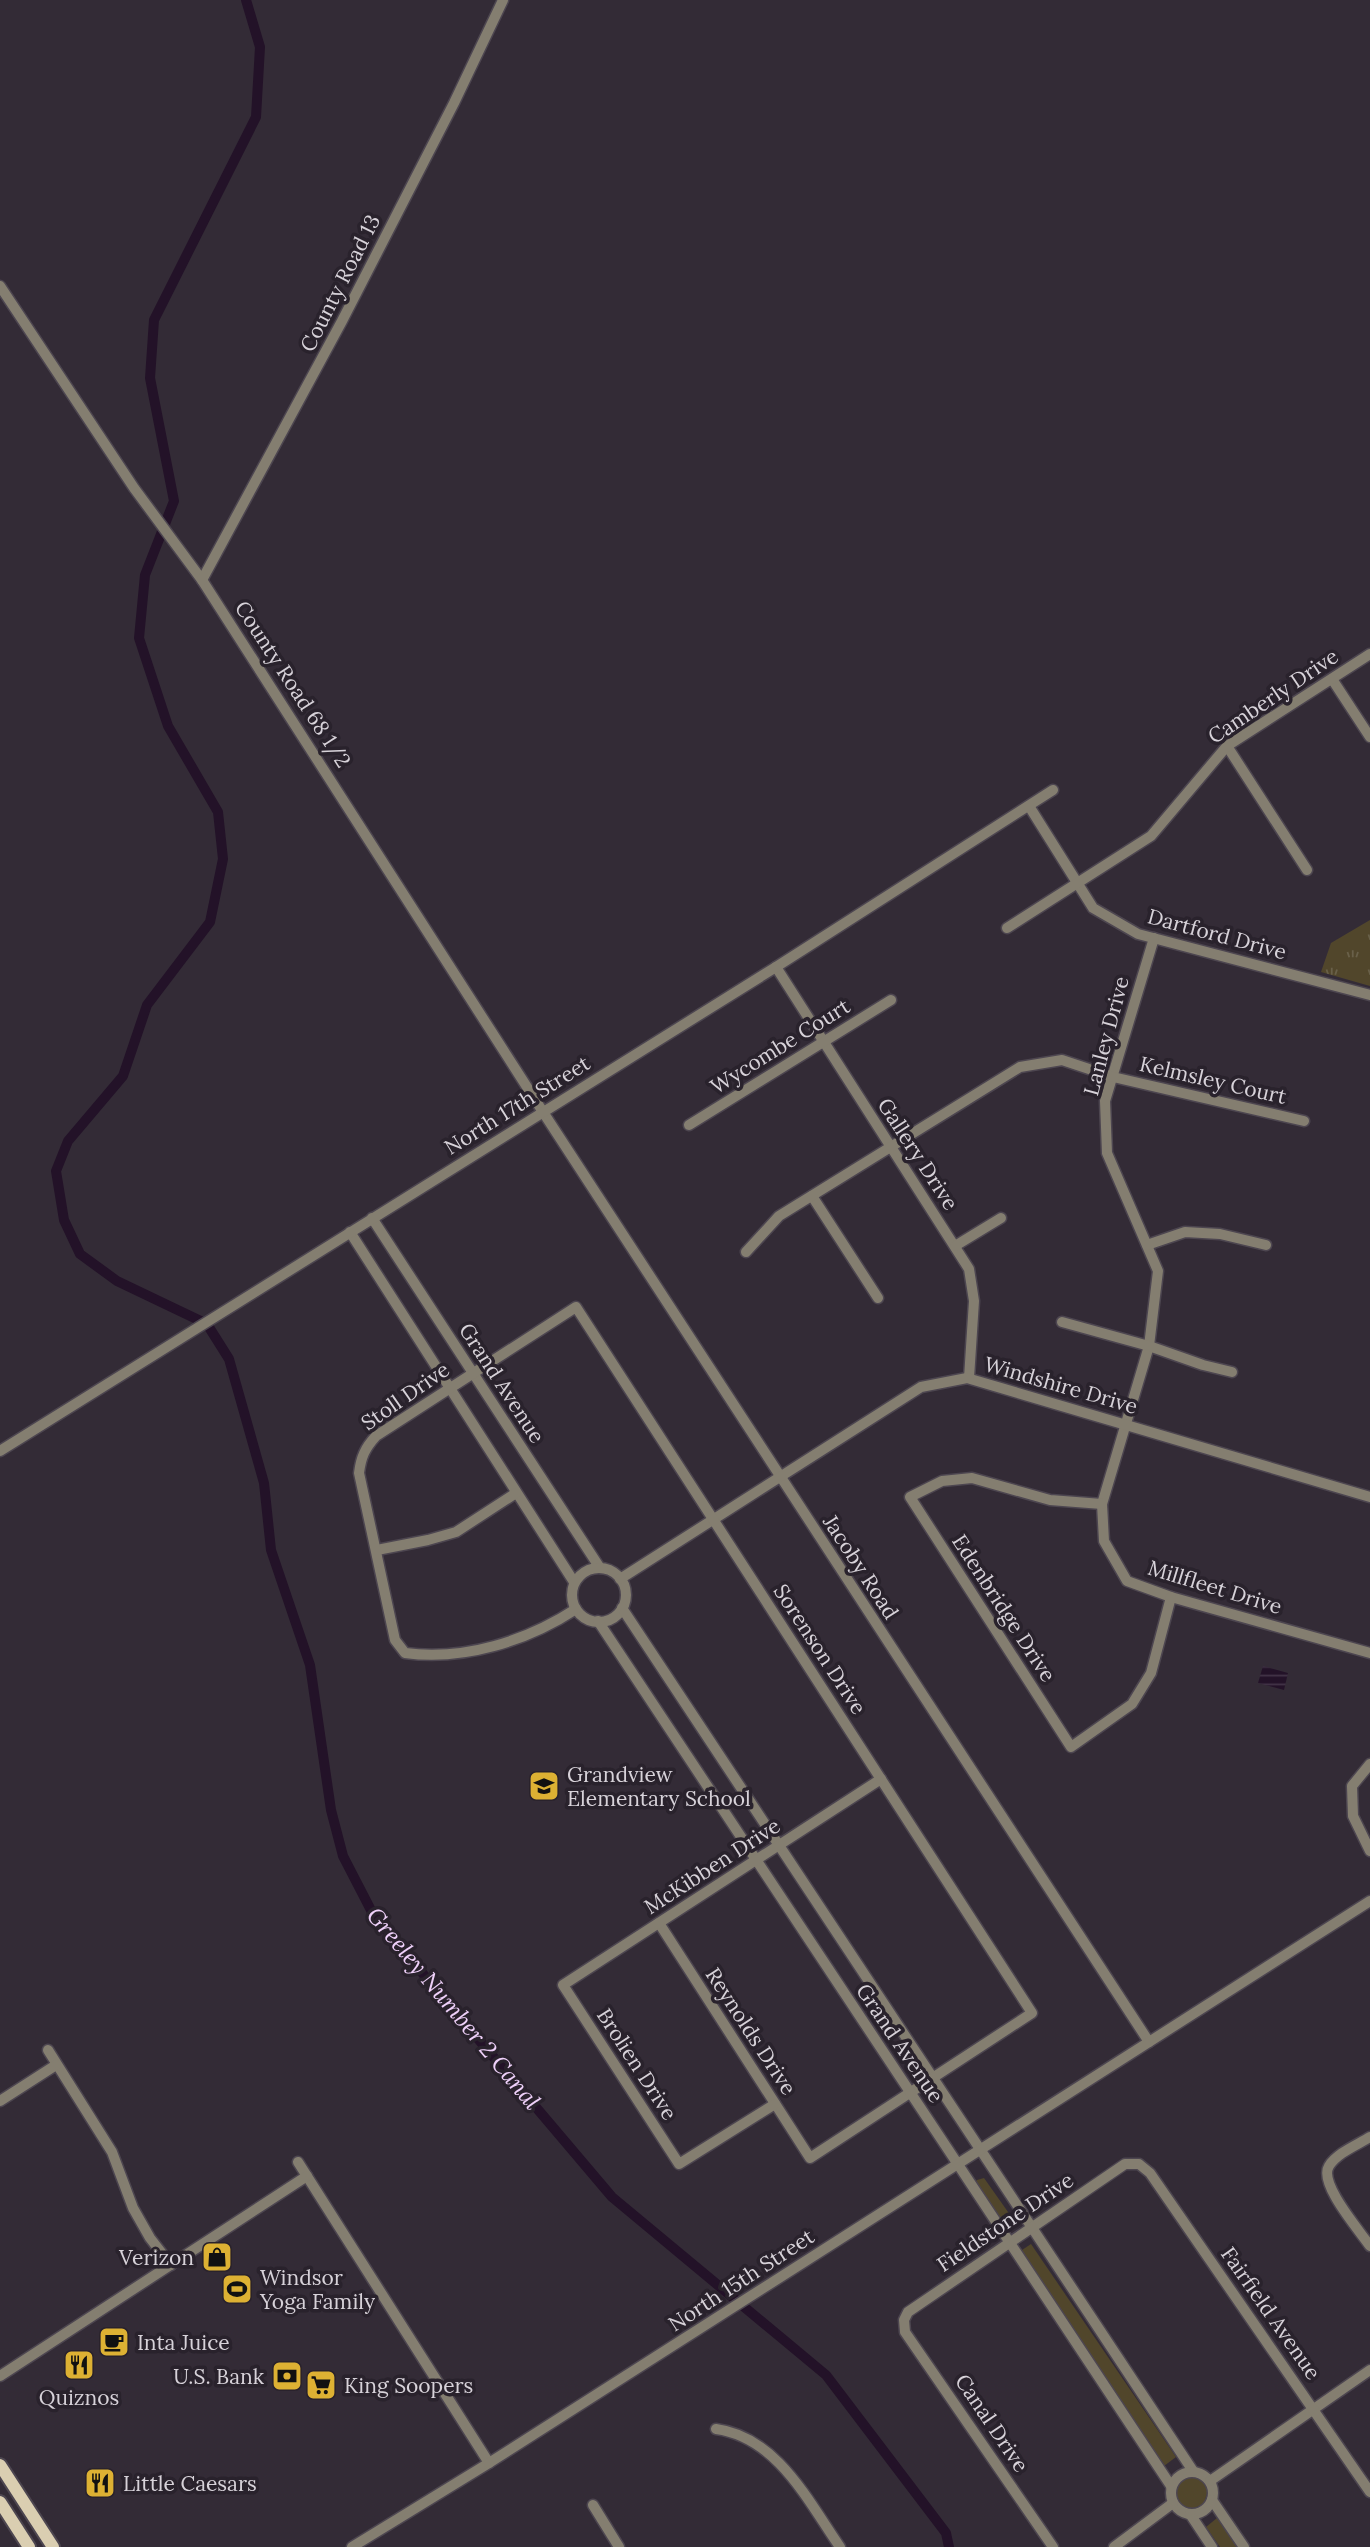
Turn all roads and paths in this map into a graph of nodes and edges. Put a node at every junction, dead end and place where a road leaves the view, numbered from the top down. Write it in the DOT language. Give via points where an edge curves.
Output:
graph roads {
  1 [pos="503,0"];
  2 [pos="0,286"];
  3 [pos="202,580"];
  4 [pos="1370,654"];
  5 [pos="1332,679"];
  6 [pos="1370,737"];
  7 [pos="1227,746"];
  8 [pos="1054,790"];
  9 [pos="1029,806"];
  10 [pos="1307,870"];
  11 [pos="1076,883"];
  12 [pos="1007,928"];
  13 [pos="1154,938"];
  14 [pos="776,967"];
  15 [pos="1370,995"];
  16 [pos="891,1000"];
  17 [pos="824,1041"];
  18 [pos="1113,1077"];
  19 [pos="543,1112"];
  20 [pos="1304,1121"];
  21 [pos="690,1125"];
  22 [pos="890,1146"];
  23 [pos="812,1196"];
  24 [pos="1001,1217"];
  25 [pos="372,1218"];
  26 [pos="350,1232"];
  27 [pos="1147,1245"];
  28 [pos="1266,1245"];
  29 [pos="955,1247"];
  30 [pos="746,1252"];
  31 [pos="878,1298"];
  32 [pos="576,1307"];
  33 [pos="1062,1322"];
  34 [pos="1149,1346"];
  35 [pos="1232,1371"];
  36 [pos="472,1373"];
  37 [pos="969,1378"];
  38 [pos="449,1389"];
  39 [pos="1127,1425"];
  40 [pos="0,1451"];
  41 [pos="780,1477"];
  42 [pos="516,1493"];
  43 [pos="1370,1497"];
  44 [pos="1102,1504"];
  45 [pos="713,1520"];
  46 [pos="377,1550"];
  47 [pos="600,1568"];
  48 [pos="620,1579"];
  49 [pos="574,1582"];
  50 [pos="1171,1597"];
  51 [pos="622,1608"];
  52 [pos="576,1609"];
  53 [pos="598,1621"];
  54 [pos="1370,1653"];
  55 [pos="1370,1764"];
  56 [pos="881,1779"];
  57 [pos="779,1845"];
  58 [pos="1370,1850"];
  59 [pos="756,1860"];
  60 [pos="1370,1901"];
  61 [pos="659,1923"];
  62 [pos="563,1985"];
  63 [pos="1149,2042"];
  64 [pos="48,2050"];
  65 [pos="56,2065"];
  66 [pos="933,2078"];
  67 [pos="910,2093"];
  68 [pos="0,2101"];
  69 [pos="775,2104"];
  70 [pos="1370,2137"];
  71 [pos="981,2150"];
  72 [pos="298,2162"];
  73 [pos="1134,2163"];
  74 [pos="958,2164"];
  75 [pos="307,2176"];
  76 [pos="1032,2227"];
  77 [pos="1009,2242"];
  78 [pos="1370,2246"];
  79 [pos="171,2265"];
  80 [pos="904,2320"];
  81 [pos="1370,2370"];
  82 [pos="0,2376"];
  83 [pos="1313,2408"];
  84 [pos="716,2429"];
  85 [pos="489,2463"];
  86 [pos="0,2465"];
  87 [pos="1193,2471"];
  88 [pos="0,2480"];
  89 [pos="1210,2481"];
  90 [pos="1171,2486"];
  91 [pos="1370,2492"];
  92 [pos="1212,2500"];
  93 [pos="0,2502"];
  94 [pos="1173,2503"];
  95 [pos="25,2504"];
  96 [pos="593,2505"];
  97 [pos="4,2512"];
  98 [pos="1190,2514"];
  99 [pos="29,2547"];
  100 [pos="53,2547"];
  101 [pos="352,2547"];
  102 [pos="620,2547"];
  103 [pos="840,2547"];
  104 [pos="1054,2547"];
  105 [pos="1114,2547"];
  106 [pos="1212,2547"];
  107 [pos="1244,2547"];
  1 -- 3 [label="street, County Road 13" via="342,321"];
  2 -- 3 [label="street, County Road 68 1/2" via="153,515"];
  3 -- 19 [label="street, County Road 68 1/2"];
  4 -- 5 [label="street, Camberly Drive"];
  5 -- 6 [label="street"];
  5 -- 7 [label="street, Camberly Drive"];
  7 -- 10 [label="street"];
  7 -- 11 [label="street, Camberly Drive" via="1151,836"];
  8 -- 9 [label="street, North 17th Street"];
  9 -- 11 [label="street, Dartford Drive"];
  9 -- 14 [label="street, North 17th Street"];
  11 -- 12 [label="street, Camberly Drive"];
  11 -- 13 [label="street, Dartford Drive" via="1093,908"];
  13 -- 15 [label="street, Dartford Drive"];
  13 -- 18 [label="street, Lanley Drive"];
  14 -- 17 [label="street, Gallery Drive"];
  14 -- 19 [label="street, North 17th Street"];
  16 -- 17 [label="street, Wycombe Court"];
  17 -- 21 [label="street, Wycombe Court"];
  17 -- 22 [label="street, Gallery Drive"];
  18 -- 20 [label="street, Kelmsley Court"];
  18 -- 22 [label="street, Kelmsley Court" via="1062,1060 1020,1067"];
  18 -- 27 [label="street, Lanley Drive" via="1105,1101 1107,1153"];
  19 -- 25 [label="street, North 17th Street"];
  19 -- 41 [label="street, Jacoby Road"];
  22 -- 23 [label="street, Kelmsley Court"];
  22 -- 29 [label="street, Gallery Drive"];
  23 -- 30 [label="street, Kelmsley Court" via="779,1216"];
  23 -- 31 [label="street"];
  24 -- 29 [label="street"];
  25 -- 26 [label="street, North 17th Street"];
  25 -- 36 [label="street, Grand Avenue"];
  26 -- 38 [label="street"];
  26 -- 40 [label="street, North 17th Street"];
  27 -- 28 [label="street" via="1185,1232 1220,1234"];
  27 -- 34 [label="street, Lanley Drive" via="1158,1270"];
  29 -- 37 [label="street, Gallery Drive" via="969,1269 974,1301"];
  32 -- 36 [label="street, Stoll Drive"];
  32 -- 45 [label="street, Sorenson Drive"];
  33 -- 34 [label="street"];
  34 -- 35 [label="street"];
  34 -- 39 [label="street, Lanley Drive"];
  36 -- 38 [label="street, Stoll Drive"];
  36 -- 47 [label="street, Grand Avenue"];
  37 -- 39 [label="street, Windshire Drive"];
  37 -- 41 [label="street, Windshire Drive" via="921,1387"];
  38 -- 42 [label="street"];
  38 -- 46 [label="street, Stoll Drive" via="366,1446 359,1473"];
  39 -- 43 [label="street, Windshire Drive"];
  39 -- 44 [label="street, Millfleet Drive"];
  41 -- 45 [label="street, Windshire Drive"];
  41 -- 63 [label="street, Jacoby Road"];
  42 -- 46 [label="street" via="456,1532"];
  42 -- 49 [label="street"];
  44 -- 50 [label="street, Millfleet Drive" via="1104,1541 1128,1581"];
  44 -- 50 [label="street, Edenbridge Drive" via="1050,1500 972,1478 942,1481 910,1497 1071,1747 1132,1704 1151,1673"];
  45 -- 48 [label="street, Windshire Drive"];
  45 -- 56 [label="street, Sorenson Drive"];
  46 -- 52 [label="street, Stoll Drive" via="395,1640 405,1653 472,1650 513,1641"];
  47 -- 48 [label="street"];
  47 -- 49 [label="street" via="583,1573"];
  48 -- 51 [label="street" via="625,1591"];
  49 -- 52 [label="street"];
  50 -- 54 [label="street, Millfleet Drive"];
  51 -- 53 [label="street" via="610,1619"];
  51 -- 57 [label="street, Grand Avenue"];
  52 -- 53 [label="street" via="585,1618"];
  53 -- 59 [label="street, Grand Avenue"];
  55 -- 58 [label="street" via="1352,1786 1353,1816"];
  56 -- 57 [label="street, McKibben Drive"];
  56 -- 66 [label="street, Sorenson Drive" via="1032,2012"];
  57 -- 59 [label="street, McKibben Drive"];
  57 -- 66 [label="street, Grand Avenue"];
  59 -- 61 [label="street, McKibben Drive"];
  59 -- 67 [label="street, Grand Avenue"];
  60 -- 63 [label="street, North 15th Street"];
  61 -- 62 [label="street, McKibben Drive"];
  61 -- 69 [label="street, Reynolds Drive"];
  62 -- 69 [label="street, Brolien Drive" via="679,2164"];
  63 -- 71 [label="street, North 15th Street"];
  64 -- 65 [label="street"];
  65 -- 68 [label="street"];
  65 -- 79 [label="street" via="112,2152 133,2208"];
  66 -- 67 [label="street"];
  66 -- 71 [label="street, Grand Avenue"];
  67 -- 69 [label="street, Reynolds Drive" via="810,2158"];
  67 -- 74 [label="street, Grand Avenue"];
  70 -- 78 [label="street" via="1334,2159 1326,2176"];
  71 -- 74 [label="street, North 15th Street"];
  71 -- 76 [label="street, Grand Avenue"];
  72 -- 75 [label="street"];
  73 -- 76 [label="street, Fieldstone Drive" via="1120,2166"];
  73 -- 83 [label="street, Fairfield Avenue" via="1150,2173"];
  74 -- 77 [label="street, Grand Avenue"];
  74 -- 85 [label="street, North 15th Street"];
  75 -- 79 [label="street"];
  75 -- 85 [label="street"];
  76 -- 77 [label="street, Fieldstone Drive"];
  76 -- 87 [label="street, Grand Avenue"];
  77 -- 80 [label="street, Fieldstone Drive" via="908,2312"];
  77 -- 90 [label="street, Grand Avenue"];
  79 -- 82 [label="street"];
  80 -- 104 [label="street, Canal Drive" via="905,2332"];
  81 -- 83 [label="street"];
  83 -- 89 [label="street"];
  83 -- 91 [label="street, Fairfield Avenue"];
  84 -- 103 [label="street" via="747,2437 780,2465"];
  85 -- 101 [label="street, North 15th Street"];
  86 -- 95 [label="main road"];
  87 -- 89 [label="street"];
  87 -- 90 [label="street" via="1180,2475"];
  88 -- 95 [label="main road"];
  89 -- 92 [label="street"];
  90 -- 94 [label="street"];
  92 -- 98 [label="street" via="1203,2511"];
  92 -- 107 [label="street"];
  93 -- 97 [label="main road"];
  94 -- 98 [label="street"];
  94 -- 105 [label="street"];
  95 -- 100 [label="main road"];
  96 -- 102 [label="street"];
  97 -- 99 [label="main road"];
  98 -- 106 [label="street"];
}
